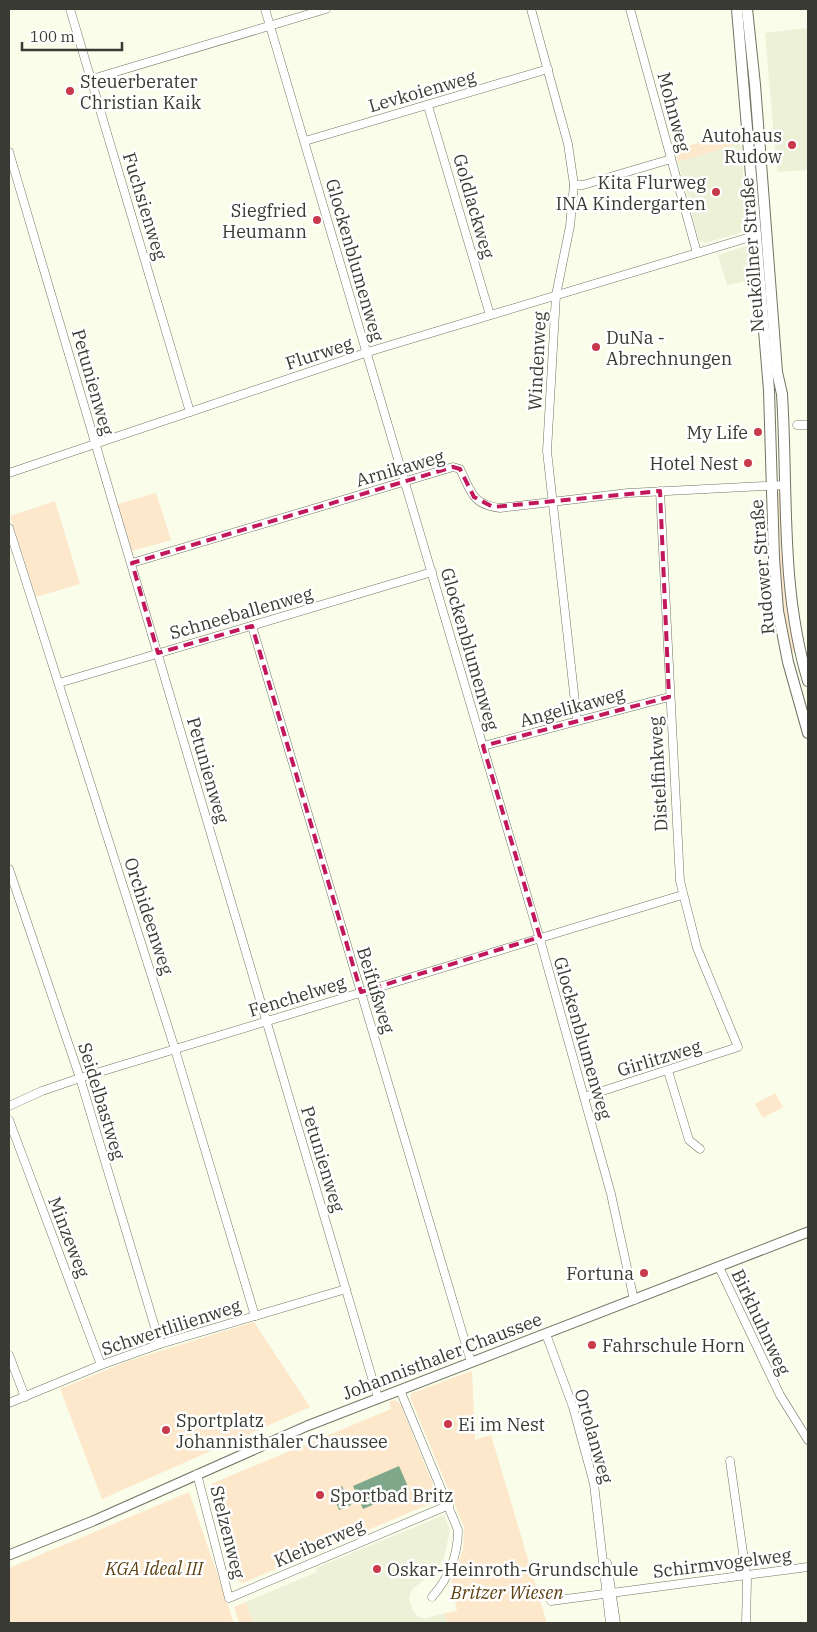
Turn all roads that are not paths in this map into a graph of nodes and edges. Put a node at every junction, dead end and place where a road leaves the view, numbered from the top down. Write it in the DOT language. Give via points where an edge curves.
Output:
graph roads {
  1 [pos="70,9"];
  2 [pos="265,9"];
  3 [pos="326,9"];
  4 [pos="531,9"];
  5 [pos="630,9"];
  6 [pos="736,9"];
  7 [pos="747,9"];
  8 [pos="270,26"];
  9 [pos="548,69"];
  10 [pos="92,79"];
  11 [pos="428,106"];
  12 [pos="305,141"];
  13 [pos="9,152"];
  14 [pos="671,159"];
  15 [pos="574,185"];
  16 [pos="762,235"];
  17 [pos="697,253"];
  18 [pos="556,295"];
  19 [pos="490,315"];
  20 [pos="366,353"];
  21 [pos="190,412"];
  22 [pos="771,425"];
  23 [pos="784,425"];
  24 [pos="797,425"];
  25 [pos="808,425"];
  26 [pos="95,443"];
  27 [pos="9,473"];
  28 [pos="404,482"];
  29 [pos="785,485"];
  30 [pos="771,486"];
  31 [pos="660,491"];
  32 [pos="785,499"];
  33 [pos="553,501"];
  34 [pos="9,528"];
  35 [pos="132,564"];
  36 [pos="432,572"];
  37 [pos="252,626"];
  38 [pos="158,653"];
  39 [pos="801,657"];
  40 [pos="788,660"];
  41 [pos="808,682"];
  42 [pos="59,683"];
  43 [pos="669,697"];
  44 [pos="577,720"];
  45 [pos="808,733"];
  46 [pos="483,746"];
  47 [pos="9,869"];
  48 [pos="682,895"];
  49 [pos="540,937"];
  50 [pos="361,992"];
  51 [pos="266,1021"];
  52 [pos="738,1045"];
  53 [pos="175,1049"];
  54 [pos="668,1072"];
  55 [pos="80,1078"];
  56 [pos="584,1097"];
  57 [pos="9,1106"];
  58 [pos="9,1120"];
  59 [pos="700,1149"];
  60 [pos="808,1232"];
  61 [pos="718,1267"];
  62 [pos="346,1289"];
  63 [pos="634,1300"];
  64 [pos="254,1316"];
  65 [pos="546,1334"];
  66 [pos="160,1344"];
  67 [pos="9,1355"];
  68 [pos="471,1362"];
  69 [pos="101,1365"];
  70 [pos="400,1390"];
  71 [pos="25,1397"];
  72 [pos="378,1398"];
  73 [pos="9,1404"];
  74 [pos="808,1438"];
  75 [pos="730,1461"];
  76 [pos="197,1474"];
  77 [pos="449,1505"];
  78 [pos="9,1555"];
  79 [pos="808,1567"];
  80 [pos="746,1575"];
  81 [pos="609,1593"];
  82 [pos="432,1597"];
  83 [pos="229,1598"];
  84 [pos="551,1602"];
  85 [pos="610,1623"];
  86 [pos="616,1623"];
  87 [pos="746,1623"];
  1 -- 10 [label="street, Fuchsienweg"];
  2 -- 8 [label="street, Glockenblumenweg"];
  3 -- 8 [label="street"];
  4 -- 9 [label="street, Windenweg"];
  5 -- 14 [label="street, Mohnweg"];
  6 -- 16 [label="main road, Neuköllner Straße"];
  7 -- 16 [label="main road, Neuköllner Straße"];
  8 -- 10 [label="street"];
  8 -- 12 [label="street, Glockenblumenweg"];
  9 -- 11 [label="street, Levkoienweg"];
  9 -- 15 [label="street, Windenweg" via="568,144"];
  10 -- 21 [label="street, Fuchsienweg"];
  11 -- 12 [label="street, Levkoienweg"];
  11 -- 19 [label="street, Goldlackweg"];
  12 -- 20 [label="street, Glockenblumenweg"];
  13 -- 26 [label="street, Petunienweg"];
  14 -- 15 [label="street"];
  14 -- 17 [label="street, Mohnweg"];
  15 -- 18 [label="street, Windenweg" via="570,226"];
  16 -- 17 [label="street, Flurweg"];
  16 -- 22 [label="main road, Neuköllner Straße"];
  16 -- 23 [label="main road, Neuköllner Straße"];
  17 -- 18 [label="street, Flurweg"];
  18 -- 19 [label="street, Flurweg"];
  18 -- 33 [label="street, Windenweg" via="547,451"];
  19 -- 20 [label="street, Flurweg"];
  20 -- 21 [label="street, Flurweg"];
  20 -- 28 [label="street, Glockenblumenweg"];
  21 -- 26 [label="street, Flurweg"];
  22 -- 23 [label="street"];
  22 -- 30 [label="main road, Neuköllner Straße"];
  23 -- 29 [label="main road, Neuköllner Straße"];
  24 -- 25 [label="street"];
  26 -- 27 [label="street, Flurweg"];
  26 -- 35 [label="street, Petunienweg"];
  28 -- 33 [label="street, Arnikaweg" via="456,467 471,493 488,506 509,507"];
  28 -- 35 [label="street, Arnikaweg"];
  28 -- 36 [label="street, Glockenblumenweg"];
  29 -- 30 [label="street, Arnikaweg"];
  29 -- 32 [label="main road, Neuköllner Straße"];
  30 -- 31 [label="street, Arnikaweg"];
  30 -- 40 [label="main road, Rudower Straße" via="776,586"];
  31 -- 33 [label="street, Arnikaweg"];
  31 -- 43 [label="street, Distelfinkweg"];
  32 -- 39 [label="main road, Rudower Straße" via="790,590"];
  33 -- 44 [label="street, Windenweg"];
  34 -- 42 [label="street, Orchideenweg"];
  35 -- 38 [label="street, Petunienweg"];
  36 -- 37 [label="street, Schneeballenweg"];
  36 -- 46 [label="street, Glockenblumenweg"];
  37 -- 38 [label="street, Schneeballenweg"];
  37 -- 50 [label="street, Beifußweg"];
  38 -- 42 [label="street, Schneeballenweg"];
  38 -- 51 [label="street, Petunienweg"];
  39 -- 40 [label="main road"];
  39 -- 41 [label="main road, Rudower Straße"];
  40 -- 45 [label="main road, Rudower Straße"];
  42 -- 53 [label="street, Orchideenweg"];
  43 -- 44 [label="street, Angelikaweg"];
  43 -- 48 [label="street, Distelfinkweg"];
  44 -- 46 [label="street, Angelikaweg"];
  46 -- 49 [label="street, Glockenblumenweg"];
  47 -- 55 [label="street, Seidelbastweg"];
  48 -- 49 [label="street, Fenchelweg"];
  48 -- 52 [label="street, Distelfinkweg" via="698,948"];
  49 -- 50 [label="street, Fenchelweg"];
  49 -- 56 [label="street, Glockenblumenweg"];
  50 -- 51 [label="street, Fenchelweg"];
  50 -- 68 [label="street, Beifußweg"];
  51 -- 53 [label="street, Fenchelweg"];
  51 -- 62 [label="street, Petunienweg"];
  52 -- 54 [label="street, Girlitzweg" via="737,1049"];
  53 -- 55 [label="street, Fenchelweg"];
  53 -- 64 [label="street, Orchideenweg"];
  54 -- 56 [label="street, Girlitzweg"];
  54 -- 59 [label="street" via="689,1140"];
  55 -- 57 [label="street, Fenchelweg" via="42,1090"];
  55 -- 66 [label="street, Seidelbastweg"];
  56 -- 63 [label="street, Glockenblumenweg" via="611,1194"];
  58 -- 69 [label="street, Minzeweg"];
  60 -- 61 [label="street, Johannisthaler Chaussee"];
  61 -- 63 [label="street, Johannisthaler Chaussee"];
  61 -- 74 [label="street, Birkhuhnweg" via="780,1395"];
  62 -- 64 [label="street, Schwertlilienweg"];
  62 -- 72 [label="street, Petunienweg"];
  63 -- 65 [label="street, Johannisthaler Chaussee"];
  64 -- 66 [label="street, Schwertlilienweg"];
  65 -- 68 [label="street, Johannisthaler Chaussee"];
  65 -- 81 [label="street, Ortolanweg" via="581,1432 594,1484 602,1550 607,1558"];
  66 -- 69 [label="street, Schwertlilienweg"];
  67 -- 71 [label="street"];
  68 -- 70 [label="street, Johannisthaler Chaussee"];
  69 -- 71 [label="street, Schwertlilienweg"];
  70 -- 72 [label="street, Johannisthaler Chaussee"];
  70 -- 77 [label="street"];
  71 -- 73 [label="street, Schwertlilienweg"];
  72 -- 76 [label="street, Johannisthaler Chaussee"];
  75 -- 80 [label="street"];
  76 -- 78 [label="street, Johannisthaler Chaussee"];
  76 -- 83 [label="street, Stelzenweg"];
  77 -- 82 [label="street" via="458,1530 458,1545 444,1581"];
  77 -- 83 [label="street, Kleiberweg"];
  79 -- 80 [label="street, Schirmvogelweg"];
  80 -- 81 [label="street, Schirmvogelweg"];
  80 -- 87 [label="street"];
  81 -- 84 [label="street, Schirmvogelweg"];
  81 -- 85 [label="street, Ortolanweg"];
  81 -- 86 [label="street, Ortolanweg"];
}
